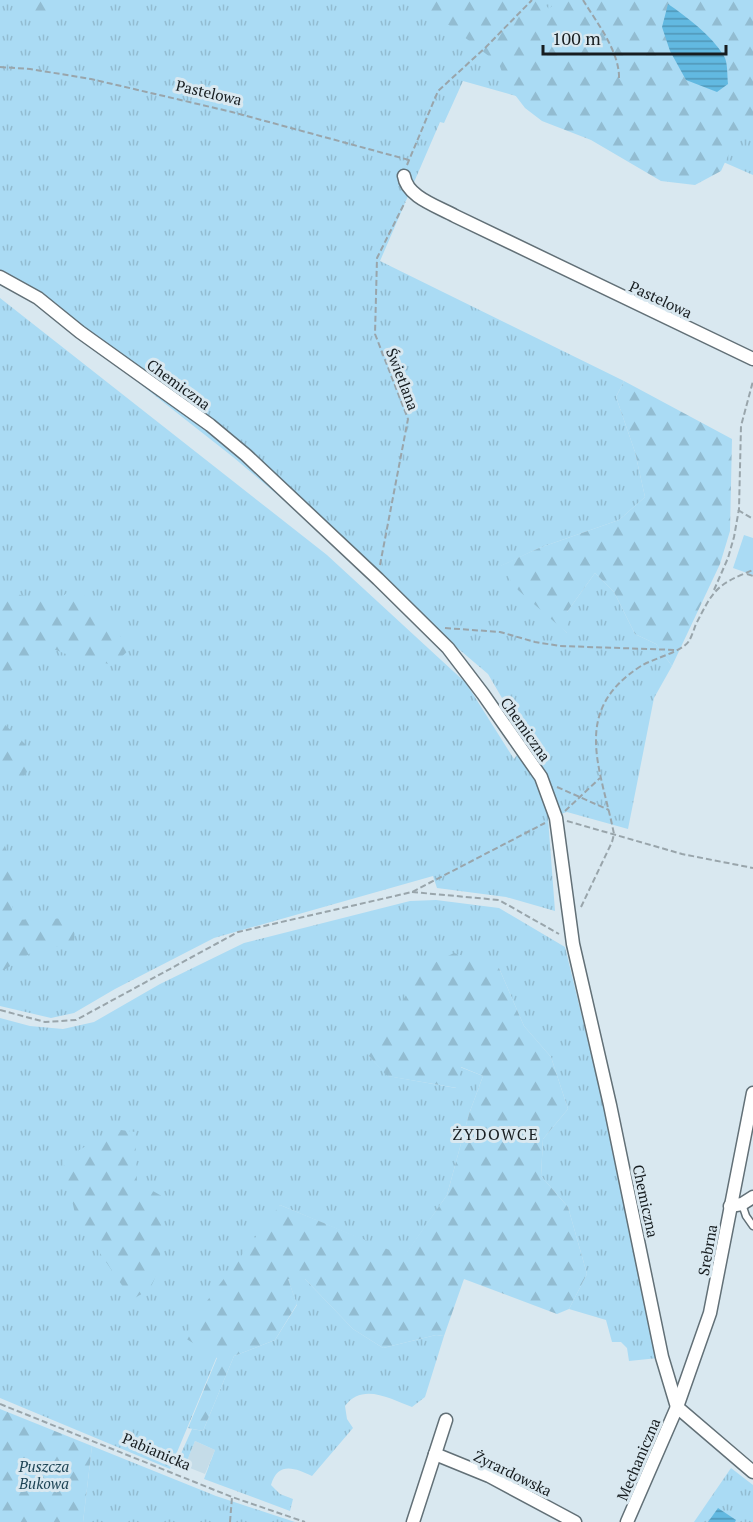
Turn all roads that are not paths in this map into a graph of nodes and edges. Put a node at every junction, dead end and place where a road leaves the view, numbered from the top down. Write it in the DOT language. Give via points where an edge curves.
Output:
graph roads {
  1 [pos="404,176"];
  2 [pos="0,277"];
  3 [pos="753,359"];
  4 [pos="753,1094"];
  5 [pos="742,1202"];
  6 [pos="753,1226"];
  7 [pos="677,1407"];
  8 [pos="446,1420"];
  9 [pos="435,1454"];
  10 [pos="753,1472"];
  11 [pos="413,1522"];
  12 [pos="575,1522"];
  13 [pos="627,1522"];
  1 -- 3 [label="street, Pastelowa" via="411,192"];
  2 -- 7 [label="street, Chemiczna" via="38,298 246,454 427,627 468,672 541,777 556,818 573,944 662,1357"];
  4 -- 5 [label="street, Srebrna"];
  5 -- 6 [label="lane"];
  5 -- 7 [label="street, Srebrna"];
  7 -- 10 [label="street"];
  7 -- 13 [label="street, Mechaniczna"];
  8 -- 9 [label="street"];
  9 -- 11 [label="street"];
  9 -- 12 [label="street, Żyrardowska" via="489,1476"];
}
